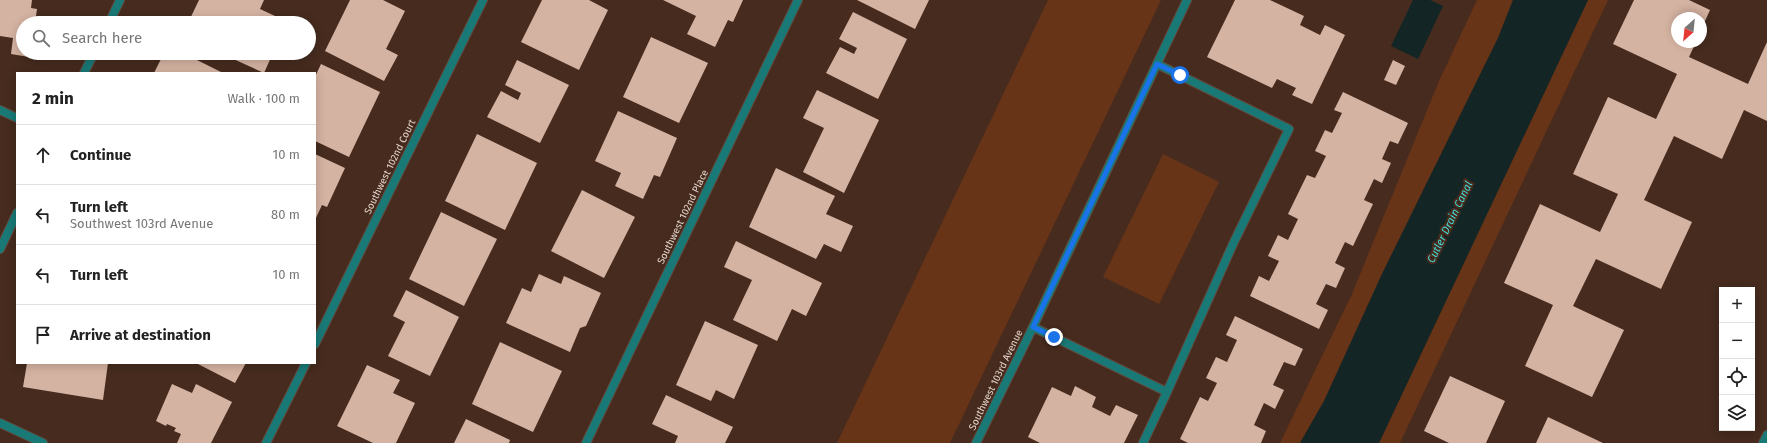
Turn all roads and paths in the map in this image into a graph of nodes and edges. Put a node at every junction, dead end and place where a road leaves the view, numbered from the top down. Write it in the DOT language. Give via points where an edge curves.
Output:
graph roads {
  1 [pos="120,0"];
  2 [pos="484,0"];
  3 [pos="798,0"];
  4 [pos="1187,0"];
  5 [pos="112,16"];
  6 [pos="90,60"];
  7 [pos="1157,64"];
  8 [pos="84,72"];
  9 [pos="0,110"];
  10 [pos="16,118"];
  11 [pos="16,215"];
  12 [pos="0,249"];
  13 [pos="1033,327"];
  14 [pos="316,342"];
  15 [pos="306,364"];
  16 [pos="1167,392"];
  17 [pos="0,423"];
  18 [pos="1767,435"];
  19 [pos="43,443"];
  20 [pos="266,443"];
  21 [pos="586,443"];
  22 [pos="976,443"];
  23 [pos="1143,443"];
  24 [pos="1763,443"];
  1 -- 5 [label="street"];
  2 -- 14 [label="street, Southwest 102nd Court"];
  3 -- 21 [label="street, Southwest 102nd Place"];
  4 -- 7 [label="street, Southwest 103rd Avenue"];
  6 -- 8 [label="street"];
  7 -- 13 [label="street, Southwest 103rd Avenue"];
  7 -- 16 [label="street" via="1289,129 1233,244"];
  9 -- 10 [label="street"];
  11 -- 12 [label="street"];
  13 -- 16 [label="street"];
  13 -- 22 [label="street, Southwest 103rd Avenue"];
  15 -- 20 [label="street"];
  16 -- 23 [label="street"];
  17 -- 19 [label="street"];
  18 -- 24 [label="street"];
}
